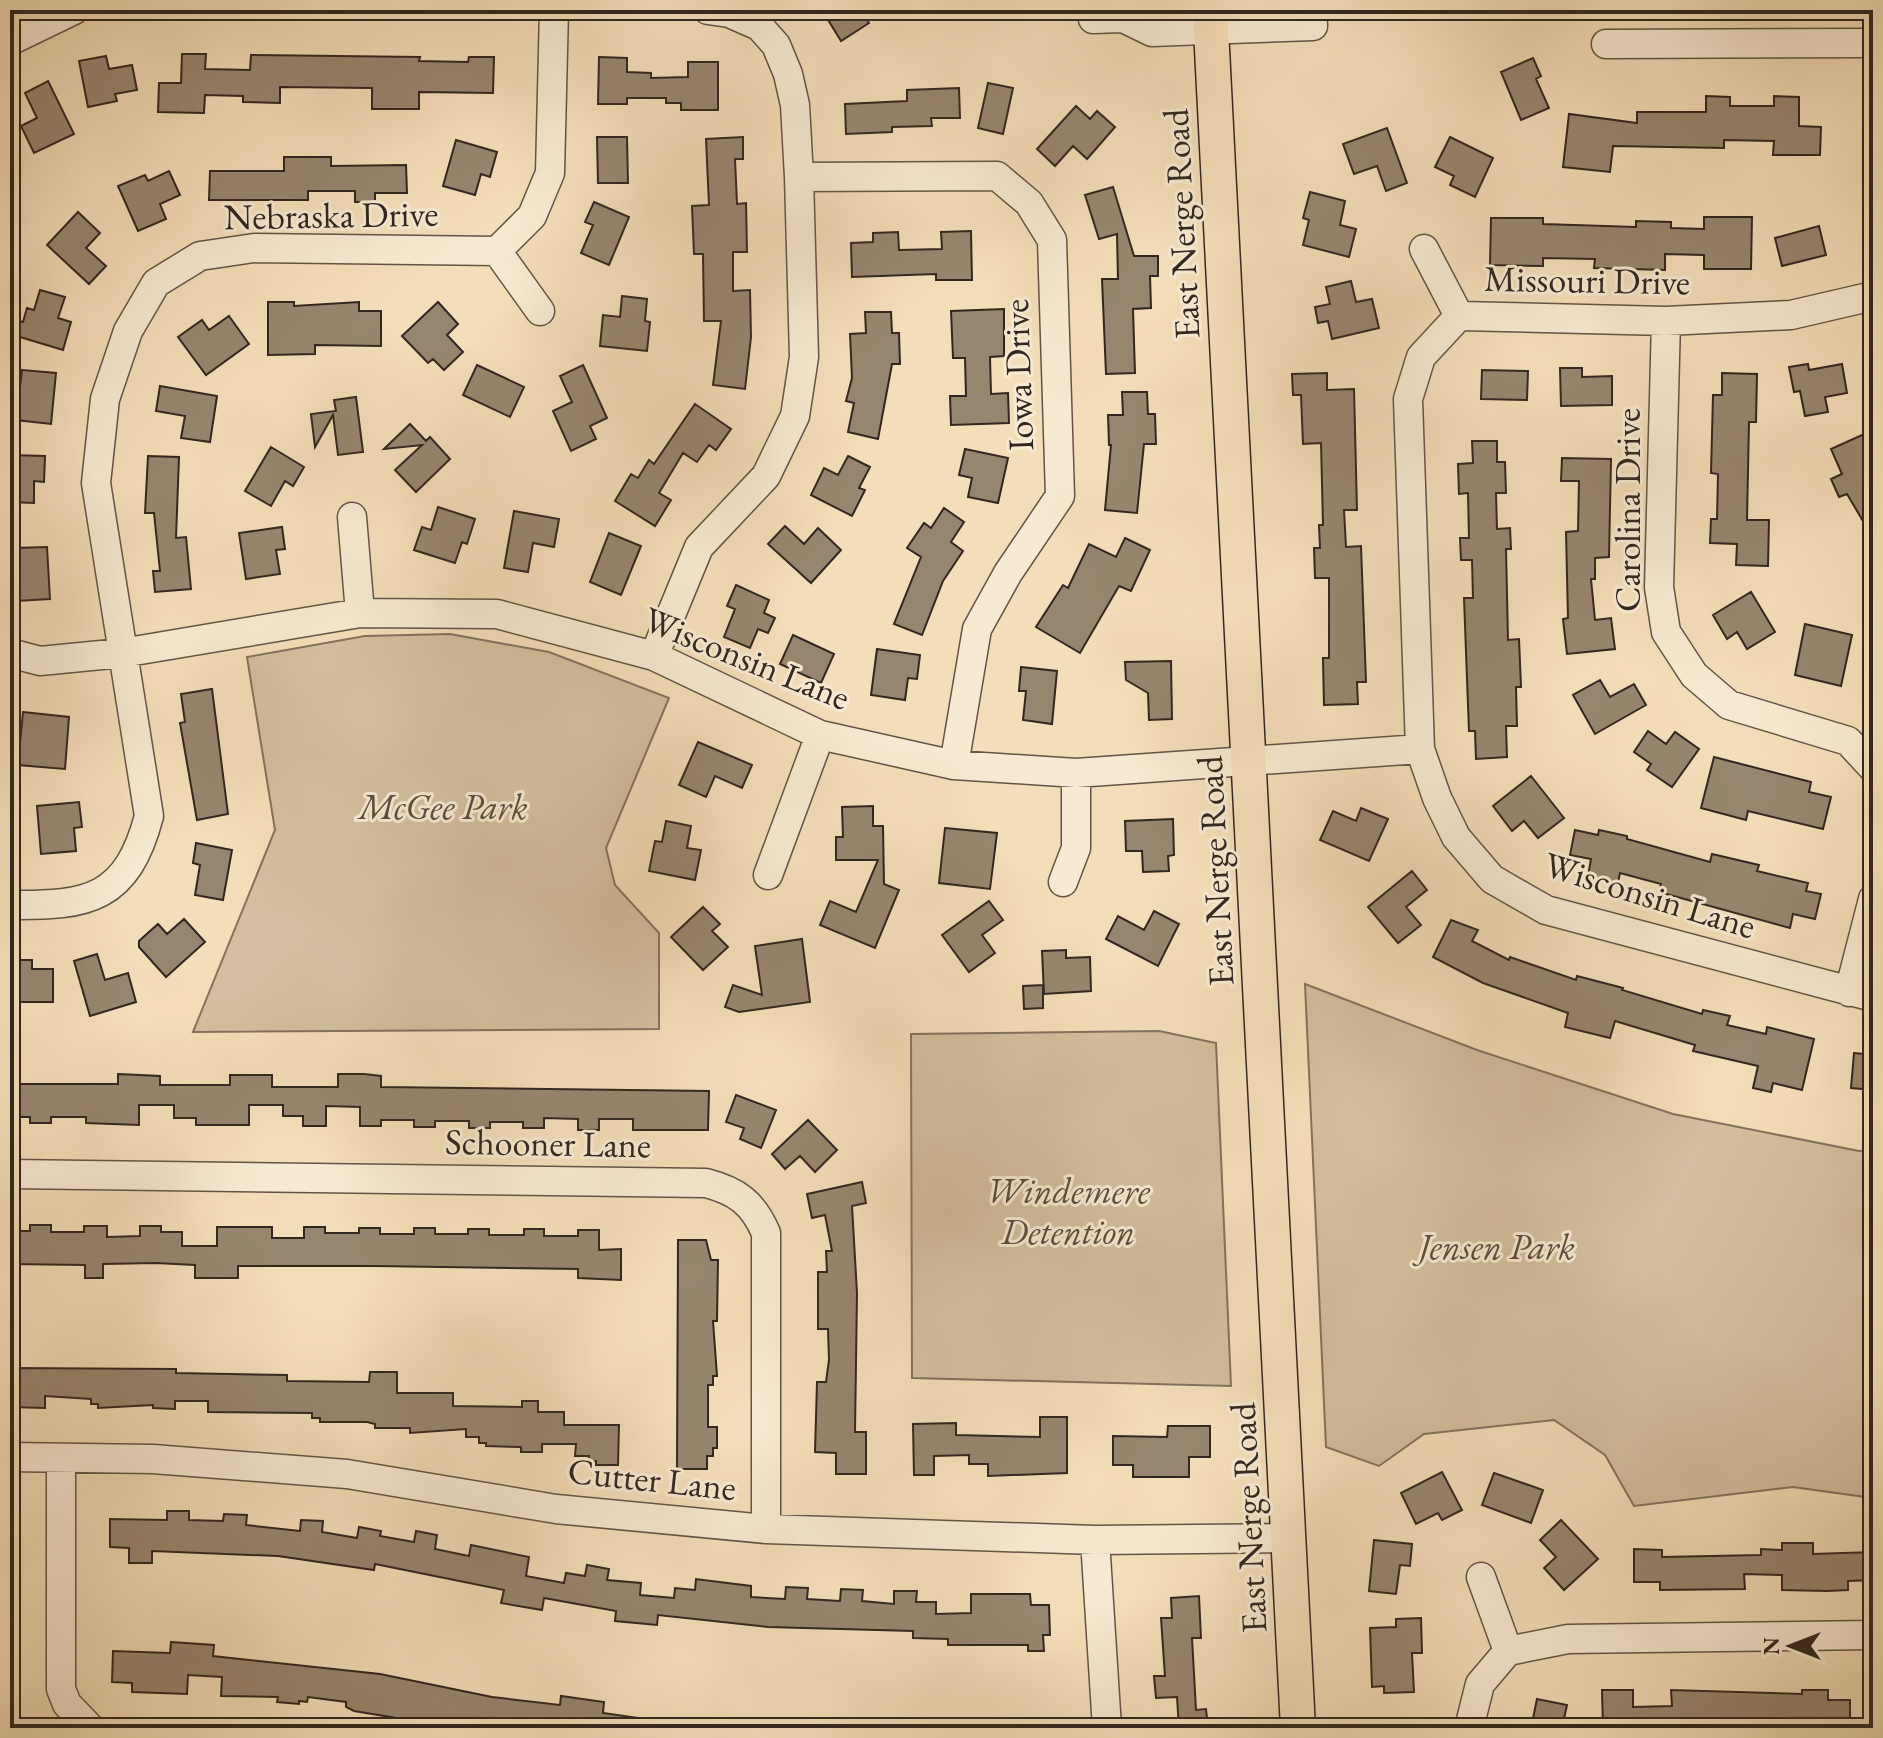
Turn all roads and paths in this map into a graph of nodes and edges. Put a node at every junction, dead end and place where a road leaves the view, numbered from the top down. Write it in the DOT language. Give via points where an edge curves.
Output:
graph roads {
  1 [pos="74,10"];
  2 [pos="554,10"];
  3 [pos="708,10"];
  4 [pos="1093,10"];
  5 [pos="1312,10"];
  6 [pos="1211,20"];
  7 [pos="10,41"];
  8 [pos="1873,43"];
  9 [pos="1606,44"];
  10 [pos="799,177"];
  11 [pos="1424,249"];
  12 [pos="497,251"];
  13 [pos="1873,296"];
  14 [pos="540,311"];
  15 [pos="1459,316"];
  16 [pos="1666,321"];
  17 [pos="352,517"];
  18 [pos="360,613"];
  19 [pos="10,653"];
  20 [pos="122,653"];
  21 [pos="654,656"];
  22 [pos="820,735"];
  23 [pos="1420,749"];
  24 [pos="1249,764"];
  25 [pos="954,765"];
  26 [pos="1873,768"];
  27 [pos="1076,773"];
  28 [pos="768,875"];
  29 [pos="1063,882"];
  30 [pos="1873,899"];
  31 [pos="10,905"];
  32 [pos="1861,995"];
  33 [pos="10,1174"];
  34 [pos="10,1457"];
  35 [pos="61,1458"];
  36 [pos="766,1529"];
  37 [pos="1289,1538"];
  38 [pos="1095,1540"];
  39 [pos="1481,1577"];
  40 [pos="1873,1635"];
  41 [pos="1508,1651"];
  42 [pos="90,1728"];
  43 [pos="1107,1728"];
  44 [pos="1298,1728"];
  45 [pos="1469,1728"];
  1 -- 7 [label="street"];
  2 -- 12 [label="street" via="550,173 532,216"];
  3 -- 10 [label="street" via="759,26 776,45 795,105"];
  4 -- 6 [label="street" via="1093,19 1123,18 1152,32"];
  5 -- 6 [label="street" via="1313,26"];
  6 -- 24 [label="main road, East Nerge Road"];
  8 -- 9 [label="street"];
  10 -- 21 [label="street" via="804,357 795,416 766,476 699,547"];
  10 -- 25 [label="street, Iowa Drive" via="997,176 1029,203 1052,240 1060,496 977,629"];
  11 -- 15 [label="street"];
  12 -- 14 [label="street"];
  12 -- 20 [label="street, Nebraska Drive" via="254,248 200,256 156,283 128,331 105,399 96,483"];
  13 -- 16 [label="street, Missouri Drive" via="1791,315"];
  15 -- 16 [label="street, Missouri Drive"];
  15 -- 23 [label="street, Missouri Drive" via="1421,357 1408,399"];
  16 -- 26 [label="street, Carolina Drive" via="1659,587 1666,632 1694,675 1729,705 1848,741"];
  17 -- 18 [label="street"];
  18 -- 20 [label="street, Wisconsin Lane"];
  18 -- 21 [label="street, Wisconsin Lane" via="497,614"];
  19 -- 20 [label="street, Wisconsin Lane" via="40,661"];
  20 -- 31 [label="street, Nebraska Drive" via="149,816 140,850 118,881 91,897 62,906"];
  21 -- 22 [label="street, Wisconsin Lane"];
  22 -- 25 [label="street, Wisconsin Lane"];
  22 -- 28 [label="street"];
  23 -- 24 [label="street, Wisconsin Lane"];
  23 -- 32 [label="street, Wisconsin Lane" via="1456,837 1492,879 1546,910"];
  24 -- 27 [label="street, Wisconsin Lane"];
  24 -- 37 [label="main road, East Nerge Road"];
  25 -- 27 [label="street, Wisconsin Lane"];
  27 -- 29 [label="street" via="1076,848"];
  30 -- 32 [label="street"];
  33 -- 36 [label="street, Schooner Lane" via="706,1183 728,1188 757,1212 766,1233"];
  34 -- 35 [label="street, Cutter Lane"];
  35 -- 36 [label="street, Cutter Lane" via="153,1459 347,1474 556,1509"];
  35 -- 42 [label="street" via="61,1689 67,1704"];
  36 -- 38 [label="street, Cutter Lane"];
  37 -- 38 [label="street, Cutter Lane"];
  37 -- 44 [label="main road, East Nerge Road"];
  38 -- 43 [label="street"];
  39 -- 41 [label="street"];
  40 -- 41 [label="street" via="1568,1639"];
  41 -- 45 [label="street" via="1480,1684"];
}
